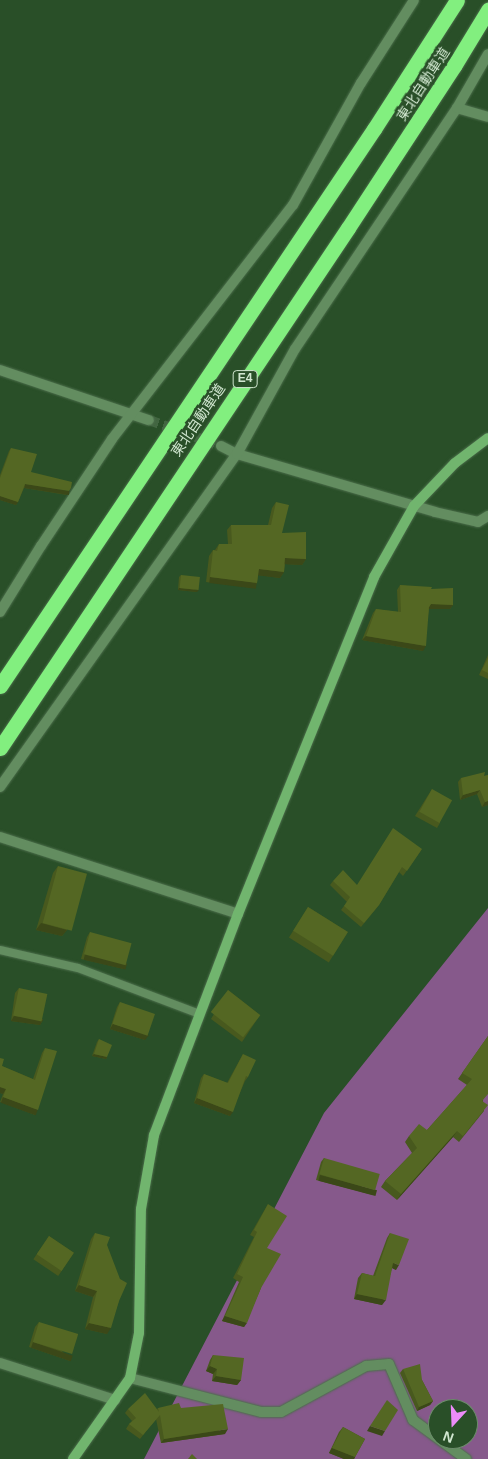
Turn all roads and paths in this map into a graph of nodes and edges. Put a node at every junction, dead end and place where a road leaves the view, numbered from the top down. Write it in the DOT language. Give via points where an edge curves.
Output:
graph roads {
  1 [pos="414,0"];
  2 [pos="457,0"];
  3 [pos="488,10"];
  4 [pos="488,54"];
  5 [pos="457,108"];
  6 [pos="488,117"];
  7 [pos="0,370"];
  8 [pos="132,416"];
  9 [pos="149,420"];
  10 [pos="488,438"];
  11 [pos="221,446"];
  12 [pos="237,454"];
  13 [pos="414,506"];
  14 [pos="488,516"];
  15 [pos="0,612"];
  16 [pos="0,686"];
  17 [pos="0,748"];
  18 [pos="0,787"];
  19 [pos="0,837"];
  20 [pos="238,914"];
  21 [pos="0,950"];
  22 [pos="200,1014"];
  23 [pos="0,1363"];
  24 [pos="130,1378"];
  25 [pos="115,1400"];
  26 [pos="73,1459"];
  27 [pos="466,1459"];
  1 -- 8 [label="street" via="360,83 292,206"];
  2 -- 16 [label="highway, 東北自動車道 / E4"];
  3 -- 17 [label="highway, 東北自動車道 / E4" via="353,220"];
  4 -- 5 [label="street"];
  5 -- 6 [label="street"];
  5 -- 12 [label="street" via="295,349"];
  7 -- 8 [label="street"];
  8 -- 9 [label="street"];
  8 -- 15 [label="street" via="107,447"];
  10 -- 13 [label="street" via="455,463"];
  11 -- 12 [label="street"];
  12 -- 13 [label="street"];
  12 -- 18 [label="street"];
  13 -- 14 [label="street" via="478,522"];
  13 -- 20 [label="street" via="374,577"];
  19 -- 20 [label="street"];
  20 -- 22 [label="street"];
  21 -- 22 [label="lane" via="78,968"];
  22 -- 24 [label="street" via="154,1135 140,1209 139,1333"];
  23 -- 25 [label="street"];
  24 -- 25 [label="street"];
  24 -- 27 [label="street" via="261,1412 281,1412 366,1366 390,1364 413,1420"];
  25 -- 26 [label="street"];
}
